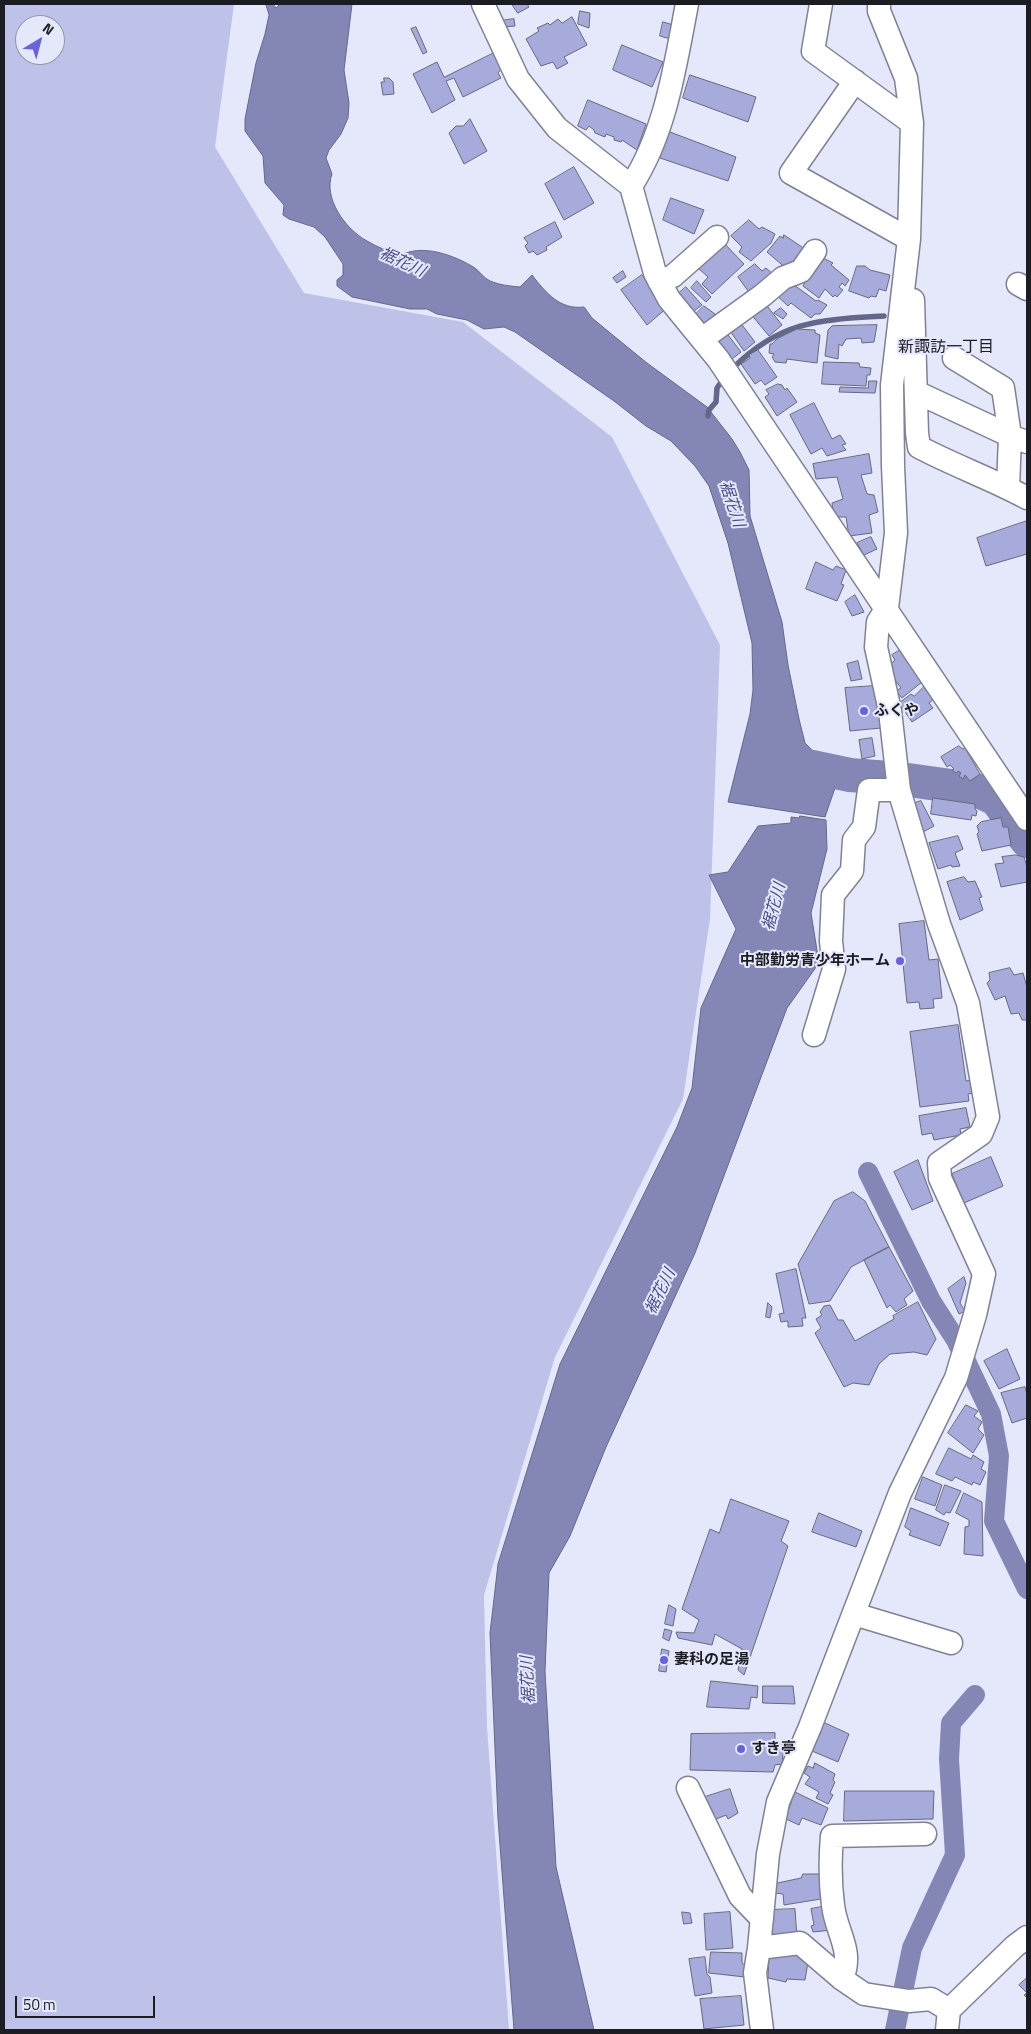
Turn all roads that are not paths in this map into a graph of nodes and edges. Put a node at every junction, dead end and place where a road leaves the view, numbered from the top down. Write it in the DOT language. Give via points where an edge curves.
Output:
graph roads {
  1 [pos="483,4"];
  2 [pos="688,4"];
  3 [pos="821,4"];
  4 [pos="879,4"];
  5 [pos="854,81"];
  6 [pos="912,123"];
  7 [pos="631,186"];
  8 [pos="717,237"];
  9 [pos="909,239"];
  10 [pos="815,251"];
  11 [pos="659,280"];
  12 [pos="903,283"];
  13 [pos="702,340"];
  14 [pos="954,358"];
  15 [pos="916,392"];
  16 [pos="1019,439"];
  17 [pos="1018,493"];
  18 [pos="887,608"];
  19 [pos="899,790"];
  20 [pos="1027,819"];
  21 [pos="814,1035"];
  22 [pos="854,1614"];
  23 [pos="951,1643"];
  24 [pos="688,1788"];
  25 [pos="926,1834"];
  26 [pos="762,1919"];
  27 [pos="1027,1936"];
  28 [pos="759,1948"];
  29 [pos="842,1979"];
  30 [pos="948,2020"];
  31 [pos="762,2030"];
  1 -- 7 [label="street" via="518,79 556,128"];
  2 -- 7 [label="street" via="659,132"];
  3 -- 5 [label="street" via="813,51"];
  4 -- 6 [label="street" via="879,12 906,78"];
  5 -- 6 [label="street"];
  5 -- 9 [label="street" via="791,174"];
  6 -- 9 [label="street" via="915,199"];
  7 -- 11 [label="street"];
  8 -- 11 [label="street" via="672,276"];
  9 -- 12 [label="street"];
  10 -- 13 [label="street" via="801,271 783,278"];
  11 -- 13 [label="street" via="669,299"];
  12 -- 15 [label="street" via="911,289 914,306"];
  12 -- 18 [label="street" via="892,385 896,533"];
  13 -- 18 [label="street"];
  14 -- 16 [label="street" via="1003,388"];
  15 -- 16 [label="street"];
  15 -- 17 [label="street" via="919,447"];
  16 -- 17 [label="street"];
  18 -- 19 [label="street" via="878,622 876,647 890,711"];
  18 -- 20 [label="street"];
  19 -- 21 [label="street" via="869,790 864,827 854,840 852,871 834,895 831,941 834,969"];
  19 -- 22 [label="street" via="939,924 968,1003 988,1117 981,1134 939,1163 940,1178 984,1274 956,1378 900,1493"];
  22 -- 23 [label="street"];
  22 -- 26 [label="street" via="778,1802 768,1854"];
  24 -- 26 [label="street" via="740,1896"];
  25 -- 29 [label="street" via="832,1836 833,1907 846,1952 847,1967"];
  26 -- 28 [label="street"];
  27 -- 30 [label="street"];
  28 -- 29 [label="street" via="800,1943"];
  28 -- 31 [label="street" via="755,1973"];
  29 -- 30 [label="street" via="864,1994 901,2000 931,1999"];
}
